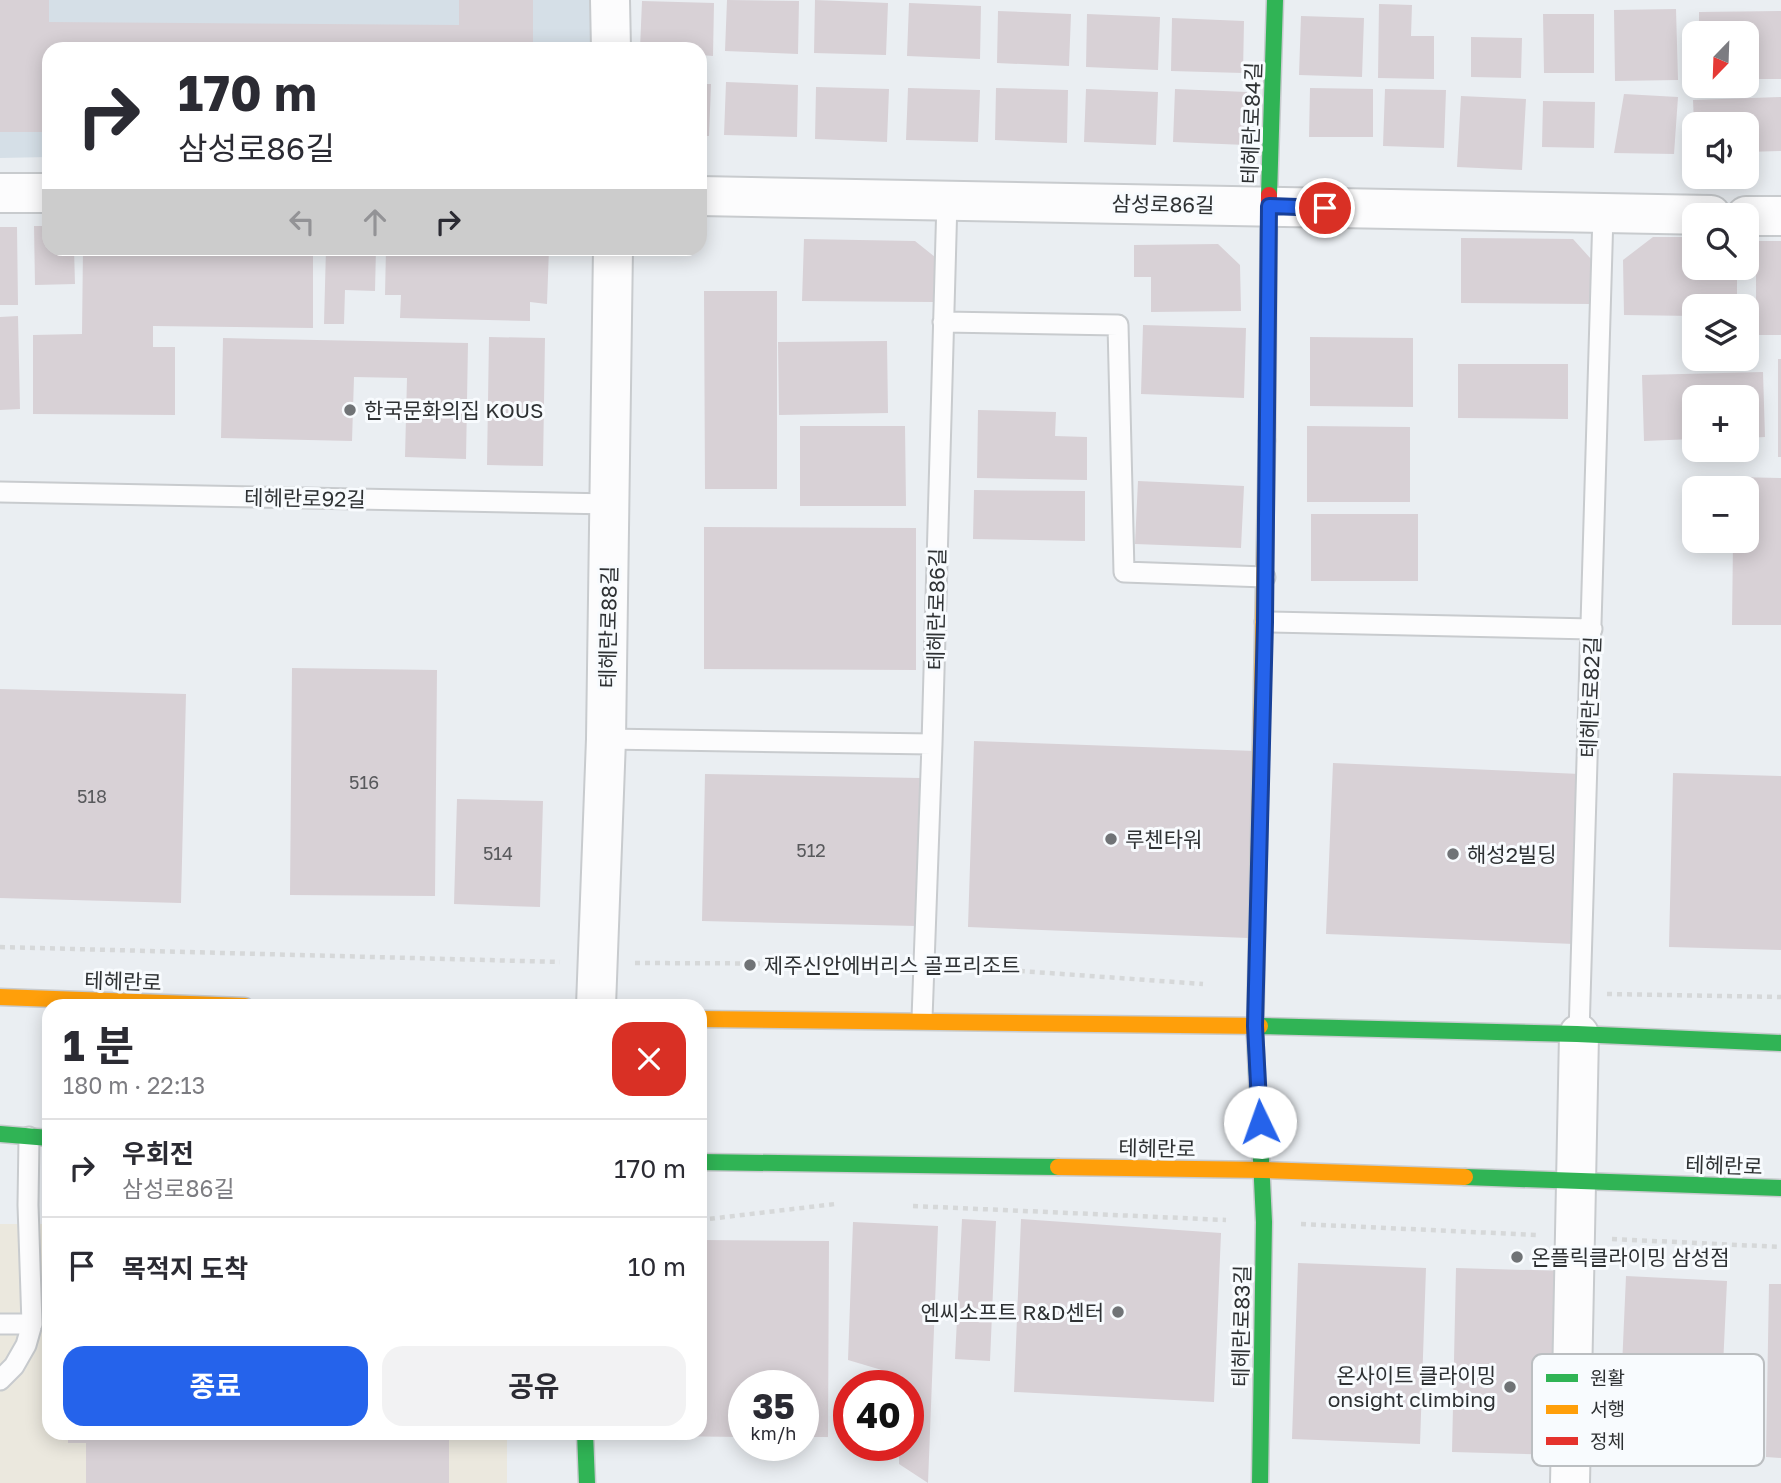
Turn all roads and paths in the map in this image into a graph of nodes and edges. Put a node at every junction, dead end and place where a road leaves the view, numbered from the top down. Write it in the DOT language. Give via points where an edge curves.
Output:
graph roads {
  1 [pos="610,0"];
  2 [pos="1275,0"];
  3 [pos="611,42"];
  4 [pos="0,193"];
  5 [pos="42,193"];
  6 [pos="707,196"];
  7 [pos="947,200"];
  8 [pos="1269,206"];
  9 [pos="1603,214"];
  10 [pos="1682,215"];
  11 [pos="1759,216"];
  12 [pos="1781,216"];
  13 [pos="613,256"];
  14 [pos="943,322"];
  15 [pos="0,492"];
  16 [pos="611,504"];
  17 [pos="1265,577"];
  18 [pos="1265,622"];
  19 [pos="1592,629"];
  20 [pos="606,739"];
  21 [pos="933,744"];
  22 [pos="0,947"];
  23 [pos="597,963"];
  24 [pos="924,964"];
  25 [pos="1255,988"];
  26 [pos="1580,994"];
  27 [pos="0,997"];
  28 [pos="1781,997"];
  29 [pos="54,999"];
  30 [pos="596,999"];
  31 [pos="707,1019"];
  32 [pos="922,1019"];
  33 [pos="1255,1026"];
  34 [pos="1579,1034"];
  35 [pos="1781,1043"];
  36 [pos="0,1134"];
  37 [pos="29,1137"];
  38 [pos="42,1138"];
  39 [pos="707,1164"];
  40 [pos="1263,1170"];
  41 [pos="1575,1180"];
  42 [pos="1781,1188"];
  43 [pos="0,1324"];
  44 [pos="32,1324"];
  45 [pos="1572,1354"];
  46 [pos="0,1380"];
  47 [pos="585,1440"];
  48 [pos="587,1483"];
  49 [pos="1260,1483"];
  1 -- 3 [label="street"];
  2 -- 8 [label="main road, 테헤란로84길"];
  4 -- 5 [label="street"];
  6 -- 7 [label="street, 삼성로86길"];
  7 -- 8 [label="street, 삼성로86길"];
  7 -- 14 [label="lane, 테헤란로86길"];
  8 -- 9 [label="street, 삼성로86길"];
  8 -- 17 [label="main road, 테헤란로84길"];
  9 -- 10 [label="street, 삼성로86길"];
  9 -- 19 [label="lane, 테헤란로82길"];
  11 -- 12 [label="street"];
  13 -- 16 [label="street, 테헤란로88길"];
  14 -- 17 [label="lane" via="1118,324 1124,572"];
  14 -- 21 [label="lane, 테헤란로86길"];
  15 -- 16 [label="lane, 테헤란로92길"];
  16 -- 20 [label="street, 테헤란로88길"];
  17 -- 18 [label="main road, 테헤란로84길"];
  18 -- 19 [label="lane"];
  18 -- 25 [label="main road, 테헤란로84길"];
  19 -- 26 [label="lane, 테헤란로82길"];
  20 -- 21 [label="lane"];
  20 -- 23 [label="street, 테헤란로88길"];
  21 -- 24 [label="lane, 테헤란로86길"];
  22 -- 23 [label="path"];
  23 -- 24 [label="path"];
  23 -- 30 [label="street, 테헤란로88길"];
  24 -- 25 [label="path"];
  24 -- 32 [label="lane, 테헤란로86길"];
  25 -- 33 [label="main road, 테헤란로84길"];
  26 -- 28 [label="path"];
  26 -- 34 [label="lane, 테헤란로82길"];
  27 -- 29 [label="main road, 테헤란로"];
  31 -- 32 [label="main road"];
  32 -- 33 [label="main road"];
  33 -- 34 [label="main road"];
  33 -- 40 [label="main road, 테헤란로84길"];
  34 -- 35 [label="main road"];
  34 -- 41 [label="street, 테헤란로82길"];
  36 -- 37 [label="main road"];
  37 -- 38 [label="main road"];
  37 -- 44 [label="lane"];
  39 -- 40 [label="main road, 테헤란로"];
  40 -- 41 [label="main road, 테헤란로"];
  40 -- 49 [label="main road, 테헤란로83길"];
  41 -- 42 [label="main road, 테헤란로"];
  41 -- 45 [label="street, 테헤란로82길"];
  43 -- 44 [label="lane"];
  44 -- 46 [label="lane" via="26,1345"];
  47 -- 48 [label="main road"];
}
